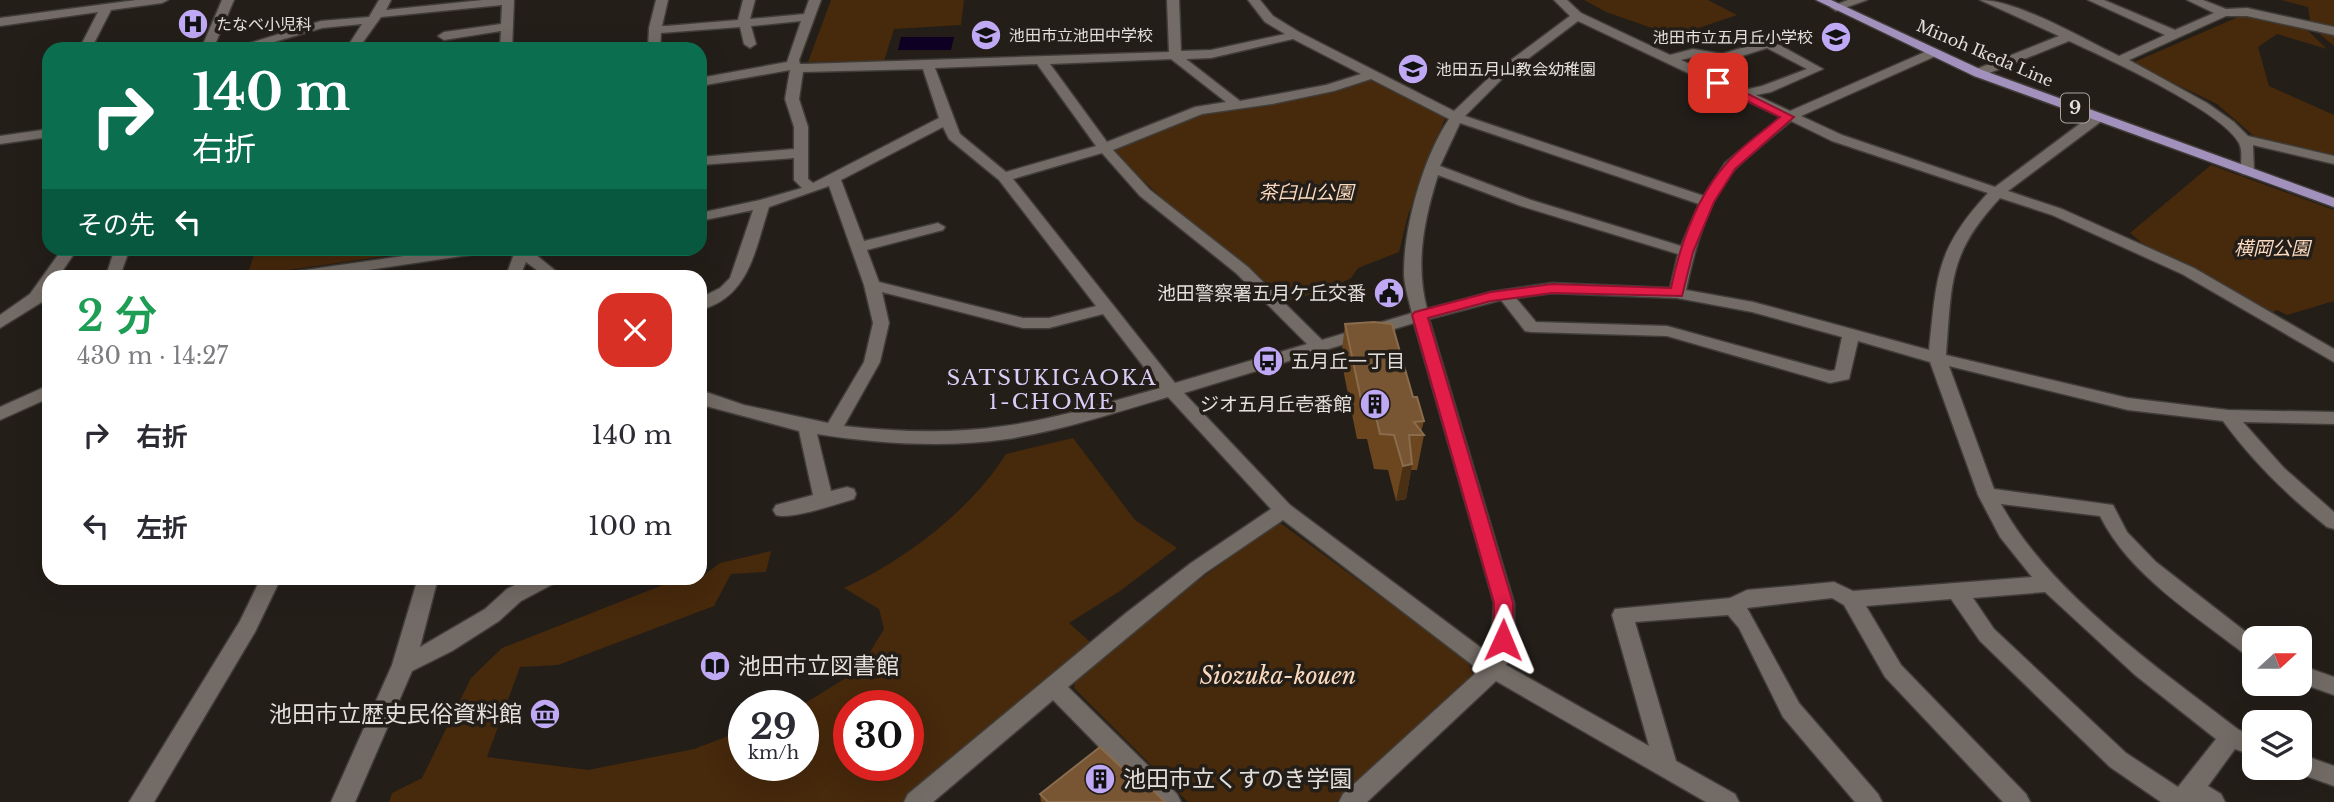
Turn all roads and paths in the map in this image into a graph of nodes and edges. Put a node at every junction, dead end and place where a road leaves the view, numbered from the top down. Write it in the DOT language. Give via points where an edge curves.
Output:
graph roads {
  1 [pos="162,0"];
  2 [pos="228,0"];
  3 [pos="385,0"];
  4 [pos="662,0"];
  5 [pos="749,0"];
  6 [pos="814,0"];
  7 [pos="1173,0"];
  8 [pos="1254,0"];
  9 [pos="1560,0"];
  10 [pos="1822,0"];
  11 [pos="1861,0"];
  12 [pos="1986,0"];
  13 [pos="2094,0"];
  14 [pos="2193,0"];
  15 [pos="508,1"];
  16 [pos="129,2"];
  17 [pos="107,7"];
  18 [pos="1836,7"];
  19 [pos="2224,13"];
  20 [pos="1577,16"];
  21 [pos="375,17"];
  22 [pos="809,17"];
  23 [pos="0,22"];
  24 [pos="743,23"];
  25 [pos="507,27"];
  26 [pos="655,28"];
  27 [pos="2334,31"];
  28 [pos="1295,35"];
  29 [pos="2176,35"];
  30 [pos="444,36"];
  31 [pos="2071,36"];
  32 [pos="89,42"];
  33 [pos="210,42"];
  34 [pos="262,42"];
  35 [pos="357,42"];
  36 [pos="506,42"];
  37 [pos="654,42"];
  38 [pos="750,44"];
  39 [pos="1934,52"];
  40 [pos="1175,56"];
  41 [pos="1670,60"];
  42 [pos="1041,61"];
  43 [pos="2117,61"];
  44 [pos="796,65"];
  45 [pos="928,65"];
  46 [pos="1978,73"];
  47 [pos="1373,74"];
  48 [pos="707,82"];
  49 [pos="1742,94"];
  50 [pos="1237,105"];
  51 [pos="1456,117"];
  52 [pos="1788,117"];
  53 [pos="2098,117"];
  54 [pos="946,120"];
  55 [pos="42,133"];
  56 [pos="2244,139"];
  57 [pos="0,140"];
  58 [pos="1105,148"];
  59 [pos="800,153"];
  60 [pos="707,160"];
  61 [pos="2334,160"];
  62 [pos="1432,168"];
  63 [pos="2247,171"];
  64 [pos="1004,177"];
  65 [pos="834,179"];
  66 [pos="812,189"];
  67 [pos="1996,193"];
  68 [pos="1707,202"];
  69 [pos="2334,203"];
  70 [pos="763,204"];
  71 [pos="707,216"];
  72 [pos="938,227"];
  73 [pos="859,247"];
  74 [pos="1686,252"];
  75 [pos="446,256"];
  76 [pos="527,256"];
  77 [pos="359,270"];
  78 [pos="546,270"];
  79 [pos="873,285"];
  80 [pos="42,289"];
  81 [pos="1677,293"];
  82 [pos="1505,295"];
  83 [pos="707,301"];
  84 [pos="1107,308"];
  85 [pos="1420,315"];
  86 [pos="0,323"];
  87 [pos="1851,334"];
  88 [pos="1318,346"];
  89 [pos="2334,356"];
  90 [pos="1937,358"];
  91 [pos="1171,390"];
  92 [pos="42,394"];
  93 [pos="707,402"];
  94 [pos="0,414"];
  95 [pos="2228,416"];
  96 [pos="2334,418"];
  97 [pos="807,428"];
  98 [pos="832,432"];
  99 [pos="848,494"];
  100 [pos="1987,495"];
  101 [pos="824,500"];
  102 [pos="783,510"];
  103 [pos="1283,510"];
  104 [pos="2334,522"];
  105 [pos="2049,584"];
  106 [pos="268,585"];
  107 [pos="426,585"];
  108 [pos="533,585"];
  109 [pos="1958,593"];
  110 [pos="1851,599"];
  111 [pos="1733,606"];
  112 [pos="2242,641"];
  113 [pos="404,665"];
  114 [pos="1494,669"];
  115 [pos="2312,678"];
  116 [pos="1052,685"];
  117 [pos="2334,686"];
  118 [pos="2231,737"];
  119 [pos="2242,741"];
  120 [pos="1667,768"];
  121 [pos="2312,768"];
  122 [pos="2334,776"];
  123 [pos="2183,797"];
  124 [pos="141,802"];
  125 [pos="343,802"];
  126 [pos="916,802"];
  127 [pos="1169,802"];
  128 [pos="1351,802"];
  129 [pos="1727,802"];
  130 [pos="1871,802"];
  131 [pos="2018,802"];
  132 [pos="2213,802"];
  1 -- 16 [label="street"];
  2 -- 33 [label="street"];
  3 -- 21 [label="street"];
  4 -- 26 [label="street"];
  5 -- 24 [label="street"];
  6 -- 22 [label="street"];
  7 -- 40 [label="street"];
  8 -- 28 [label="street" via="1269,19"];
  9 -- 20 [label="street"];
  10 -- 18 [label="main road, Minoh Ikeda Line / 9"];
  11 -- 18 [label="street"];
  12 -- 31 [label="street"];
  13 -- 29 [label="street"];
  14 -- 19 [label="street"];
  15 -- 21 [label="street"];
  15 -- 25 [label="street"];
  16 -- 17 [label="street"];
  17 -- 23 [label="street"];
  17 -- 32 [label="street"];
  18 -- 39 [label="main road, Minoh Ikeda Line / 9"];
  19 -- 27 [label="street" via="2247,12"];
  19 -- 29 [label="street"];
  20 -- 41 [label="street"];
  20 -- 51 [label="street"];
  21 -- 34 [label="street" via="321,25"];
  21 -- 35 [label="street"];
  22 -- 24 [label="street"];
  22 -- 44 [label="street" via="793,60"];
  24 -- 26 [label="street"];
  24 -- 38 [label="street"];
  25 -- 30 [label="street"];
  25 -- 36 [label="street"];
  26 -- 37 [label="street"];
  28 -- 40 [label="street" via="1211,54"];
  28 -- 47 [label="street"];
  29 -- 43 [label="street"];
  31 -- 43 [label="street"];
  31 -- 46 [label="street"];
  39 -- 46 [label="main road, Minoh Ikeda Line / 9"];
  39 -- 52 [label="street"];
  40 -- 42 [label="street"];
  40 -- 50 [label="street"];
  41 -- 49 [label="street"];
  41 -- 49 [label="street" via="1693,53 1723,58 1768,44 1817,69"];
  42 -- 45 [label="street"];
  42 -- 58 [label="street"];
  43 -- 56 [label="street" via="2200,105"];
  44 -- 45 [label="street"];
  44 -- 48 [label="street"];
  44 -- 59 [label="street" via="792,99 801,127"];
  45 -- 54 [label="street"];
  46 -- 53 [label="main road, Minoh Ikeda Line / 9"];
  47 -- 50 [label="street" via="1329,88"];
  47 -- 51 [label="street"];
  49 -- 52 [label="street"];
  50 -- 58 [label="street" via="1200,110"];
  51 -- 62 [label="street"];
  51 -- 68 [label="street"];
  52 -- 67 [label="street"];
  52 -- 68 [label="street" via="1730,166"];
  53 -- 63 [label="main road, Minoh Ikeda Line / 9"];
  53 -- 67 [label="street"];
  54 -- 64 [label="street" via="954,136"];
  54 -- 65 [label="street"];
  55 -- 57 [label="street"];
  56 -- 61 [label="street"];
  56 -- 63 [label="street"];
  58 -- 64 [label="street"];
  58 -- 88 [label="street" via="1145,193 1242,270"];
  59 -- 60 [label="street"];
  59 -- 66 [label="street" via="801,180"];
  62 -- 74 [label="street"];
  62 -- 85 [label="street" via="1413,242 1412,275"];
  63 -- 69 [label="main road, Minoh Ikeda Line / 9"];
  64 -- 84 [label="street"];
  65 -- 66 [label="street"];
  65 -- 73 [label="street"];
  66 -- 70 [label="street"];
  67 -- 89 [label="street" via="2057,212 2188,271"];
  67 -- 90 [label="street" via="1969,222 1955,246 1945,275"];
  68 -- 74 [label="street"];
  70 -- 71 [label="street"];
  70 -- 83 [label="street" via="737,279"];
  72 -- 73 [label="street"];
  73 -- 79 [label="street"];
  74 -- 81 [label="street"];
  75 -- 77 [label="street"];
  76 -- 78 [label="street"];
  79 -- 84 [label="street" via="1023,323 1049,323"];
  79 -- 98 [label="street" via="881,323 872,362"];
  80 -- 86 [label="street"];
  81 -- 82 [label="street" via="1552,288"];
  81 -- 87 [label="street" via="1753,307"];
  82 -- 85 [label="street"];
  82 -- 87 [label="street" via="1531,327 1667,331 1830,377 1843,374"];
  84 -- 91 [label="street"];
  85 -- 88 [label="street"];
  85 -- 114 [label="street" via="1504,603 1503,640"];
  87 -- 90 [label="street"];
  88 -- 91 [label="street"];
  90 -- 95 [label="street" via="2128,404"];
  90 -- 100 [label="street"];
  91 -- 98 [label="street" via="1061,421 986,435 901,439"];
  91 -- 103 [label="street"];
  92 -- 94 [label="street"];
  93 -- 97 [label="street"];
  95 -- 96 [label="street"];
  95 -- 104 [label="street" via="2256,454"];
  97 -- 98 [label="street"];
  97 -- 101 [label="street"];
  99 -- 101 [label="street"];
  100 -- 105 [label="street" via="2007,532"];
  100 -- 112 [label="street" via="2106,510 2120,537 2149,567"];
  101 -- 102 [label="street"];
  103 -- 114 [label="street"];
  103 -- 116 [label="street" via="1198,568"];
  105 -- 109 [label="street"];
  105 -- 118 [label="street" via="2143,669"];
  106 -- 124 [label="street" via="248,626"];
  107 -- 113 [label="street"];
  108 -- 113 [label="street" via="445,645"];
  109 -- 110 [label="street"];
  109 -- 123 [label="street" via="1987,635 2118,760"];
  110 -- 111 [label="street" via="1834,590 1747,598"];
  110 -- 131 [label="street" via="1893,671"];
  111 -- 120 [label="street" via="1622,615"];
  111 -- 130 [label="street" via="1746,622 1791,710"];
  113 -- 125 [label="street"];
  114 -- 120 [label="street"];
  114 -- 128 [label="street"];
  115 -- 117 [label="street"];
  116 -- 126 [label="street"];
  116 -- 127 [label="street"];
  118 -- 119 [label="street"];
  118 -- 123 [label="street"];
  120 -- 129 [label="street"];
  121 -- 122 [label="street"];
  123 -- 132 [label="street"];
}
